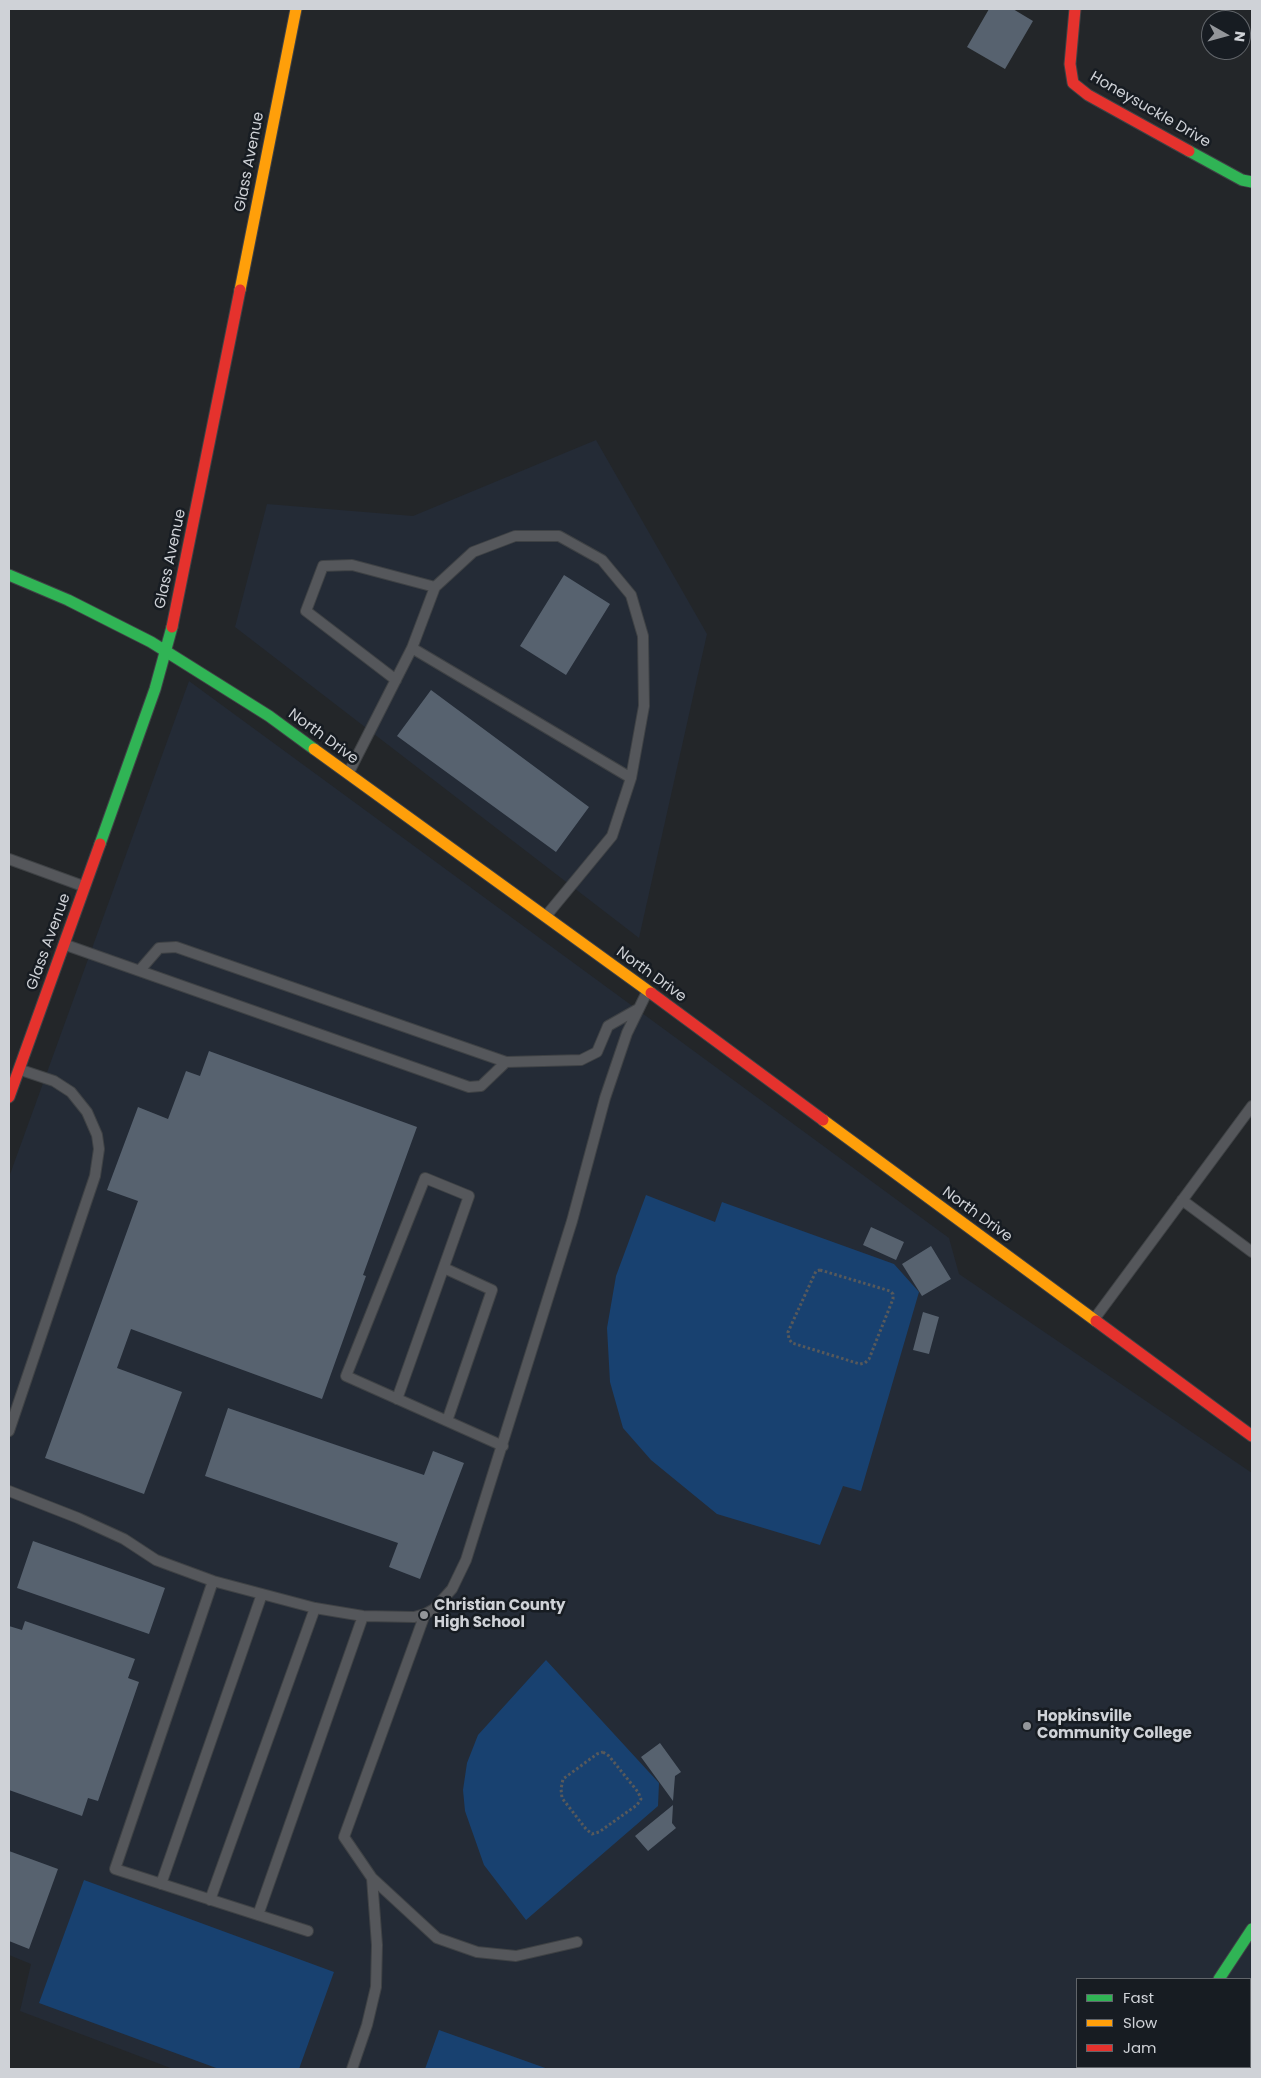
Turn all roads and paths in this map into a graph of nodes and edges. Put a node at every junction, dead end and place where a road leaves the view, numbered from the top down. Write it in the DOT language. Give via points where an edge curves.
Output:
graph roads {
  1 [pos="296,9"];
  2 [pos="1075,9"];
  3 [pos="1252,182"];
  4 [pos="9,575"];
  5 [pos="435,587"];
  6 [pos="412,648"];
  7 [pos="166,650"];
  8 [pos="396,680"];
  9 [pos="349,774"];
  10 [pos="632,778"];
  11 [pos="9,859"];
  12 [pos="85,887"];
  13 [pos="545,917"];
  14 [pos="64,944"];
  15 [pos="140,970"];
  16 [pos="648,991"];
  17 [pos="638,1009"];
  18 [pos="506,1062"];
  19 [pos="19,1069"];
  20 [pos="9,1097"];
  21 [pos="1252,1106"];
  22 [pos="1182,1200"];
  23 [pos="1252,1252"];
  24 [pos="444,1268"];
  25 [pos="890,1291"];
  26 [pos="1094,1320"];
  27 [pos="397,1399"];
  28 [pos="447,1421"];
  29 [pos="9,1431"];
  30 [pos="1252,1436"];
  31 [pos="504,1446"];
  32 [pos="9,1491"];
  33 [pos="213,1581"];
  34 [pos="262,1594"];
  35 [pos="315,1608"];
  36 [pos="425,1614"];
  37 [pos="363,1616"];
  38 [pos="638,1792"];
  39 [pos="372,1878"];
  40 [pos="161,1884"];
  41 [pos="210,1900"];
  42 [pos="258,1915"];
  43 [pos="1252,1929"];
  44 [pos="308,1931"];
  45 [pos="577,1942"];
  46 [pos="1225,1977"];
  47 [pos="352,2069"];
  1 -- 7 [label="main road, Glass Avenue"];
  2 -- 3 [label="main road, Honeysuckle Drive" via="1070,64 1073,83 1097,100 1242,180"];
  4 -- 7 [label="main road, North Drive" via="68,600"];
  5 -- 6 [label="lane"];
  5 -- 8 [label="lane" via="352,565 323,566 306,611"];
  5 -- 10 [label="lane" via="473,552 515,536 558,536 602,560 631,595 643,636 644,706"];
  6 -- 8 [label="lane"];
  6 -- 10 [label="lane"];
  7 -- 9 [label="main road, North Drive" via="270,716"];
  7 -- 12 [label="main road, Glass Avenue"];
  8 -- 9 [label="lane"];
  9 -- 13 [label="main road, North Drive"];
  10 -- 13 [label="lane" via="612,836"];
  11 -- 12 [label="lane"];
  12 -- 14 [label="main road, Glass Avenue"];
  13 -- 16 [label="main road, North Drive"];
  14 -- 15 [label="lane"];
  14 -- 19 [label="main road, Glass Avenue"];
  15 -- 18 [label="lane" via="469,1087 481,1086"];
  15 -- 18 [label="lane" via="159,948 176,946"];
  16 -- 17 [label="lane"];
  16 -- 26 [label="main road, North Drive"];
  17 -- 18 [label="lane" via="608,1026 597,1052 581,1060"];
  17 -- 31 [label="lane" via="605,1098 572,1221"];
  19 -- 20 [label="main road, Glass Avenue"];
  19 -- 29 [label="lane" via="71,1092 87,1112 99,1149 95,1176"];
  21 -- 22 [label="lane"];
  22 -- 23 [label="lane"];
  22 -- 26 [label="lane"];
  24 -- 27 [label="lane"];
  24 -- 27 [label="lane" via="469,1196 425,1178 346,1376"];
  24 -- 28 [label="lane" via="492,1290"];
  25 -- 25 [label="path" via="825,1270 816,1271 788,1332 789,1339 792,1343 865,1363 893,1299"];
  26 -- 30 [label="main road, North Drive"];
  27 -- 28 [label="lane"];
  28 -- 31 [label="lane"];
  31 -- 36 [label="lane" via="466,1560 448,1594"];
  32 -- 33 [label="lane" via="124,1539 156,1560"];
  33 -- 34 [label="lane"];
  33 -- 40 [label="lane" via="114,1869"];
  34 -- 35 [label="lane"];
  34 -- 40 [label="lane"];
  35 -- 37 [label="lane"];
  35 -- 41 [label="lane"];
  36 -- 37 [label="lane" via="414,1617"];
  36 -- 39 [label="lane" via="344,1837"];
  37 -- 42 [label="lane"];
  38 -- 38 [label="path" via="603,1752 563,1778 561,1789 562,1798 592,1834 637,1805 641,1799"];
  39 -- 45 [label="lane" via="437,1938 477,1952 516,1956"];
  39 -- 47 [label="lane" via="377,1945 376,1988"];
  40 -- 41 [label="lane"];
  41 -- 42 [label="lane"];
  42 -- 44 [label="lane"];
  43 -- 46 [label="main road"];
}
